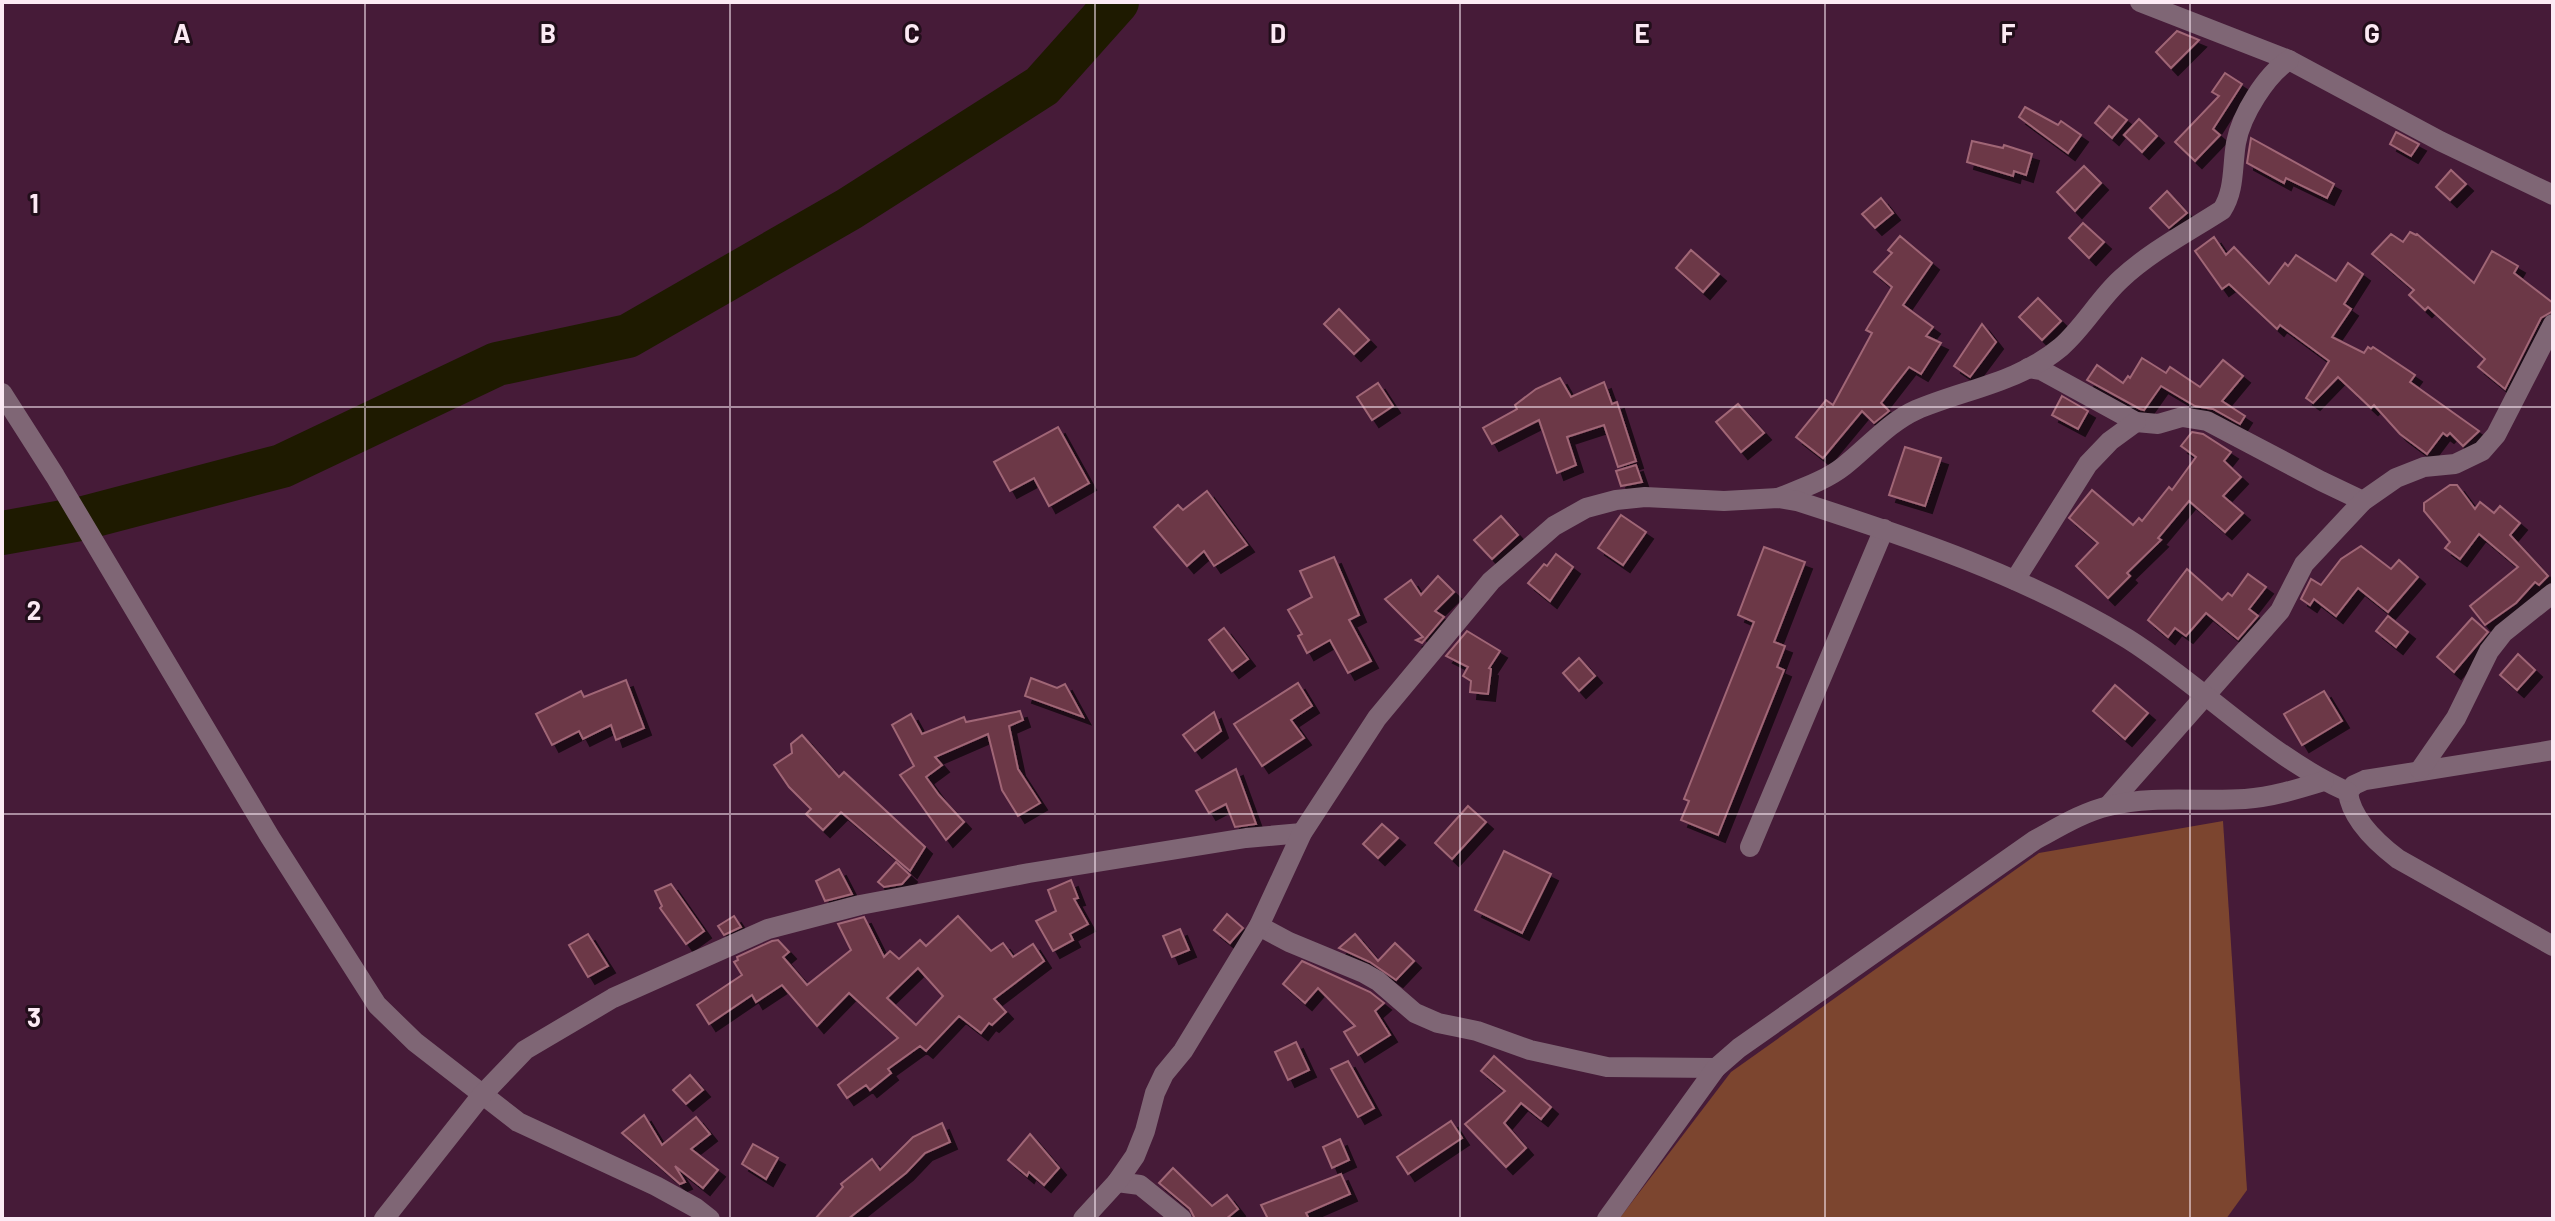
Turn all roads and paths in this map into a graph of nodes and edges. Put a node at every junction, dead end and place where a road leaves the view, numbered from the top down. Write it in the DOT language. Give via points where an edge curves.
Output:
graph roads {
  1 [pos="2140,2"];
  2 [pos="2289,60"];
  3 [pos="2553,195"];
  4 [pos="2553,324"];
  5 [pos="2028,368"];
  6 [pos="2,393"];
  7 [pos="2136,422"];
  8 [pos="1778,498"];
  9 [pos="2363,501"];
  10 [pos="1884,529"];
  11 [pos="2015,580"];
  12 [pos="2553,593"];
  13 [pos="2207,696"];
  14 [pos="2553,750"];
  15 [pos="2420,770"];
  16 [pos="2324,781"];
  17 [pos="2348,792"];
  18 [pos="2108,806"];
  19 [pos="1302,833"];
  20 [pos="1750,847"];
  21 [pos="1259,926"];
  22 [pos="2553,946"];
  23 [pos="1716,1068"];
  24 [pos="481,1096"];
  25 [pos="1117,1182"];
  26 [pos="384,1219"];
  27 [pos="710,1219"];
  28 [pos="1083,1219"];
  29 [pos="1182,1219"];
  30 [pos="1607,1219"];
  1 -- 2 [label="street"];
  2 -- 3 [label="street"];
  2 -- 5 [label="street" via="2256,96 2236,140 2230,198 2222,210 2145,258 2059,349"];
  4 -- 9 [label="street" via="2496,435 2482,451 2455,464 2424,467 2396,478"];
  5 -- 7 [label="street" via="2041,370"];
  5 -- 8 [label="street" via="1984,389 1916,410 1841,468"];
  6 -- 24 [label="street" via="364,987 415,1042"];
  7 -- 9 [label="street" via="2158,424 2182,417 2207,421"];
  7 -- 11 [label="street" via="2088,464"];
  8 -- 10 [label="street"];
  8 -- 19 [label="street" via="1616,500 1586,508 1554,526 1491,581 1377,718"];
  9 -- 13 [label="street" via="2304,564 2280,611"];
  10 -- 11 [label="street"];
  10 -- 20 [label="street"];
  11 -- 13 [label="street" via="2130,641"];
  12 -- 15 [label="street" via="2489,651 2456,718"];
  13 -- 16 [label="street"];
  13 -- 18 [label="street"];
  14 -- 15 [label="street"];
  15 -- 17 [label="street" via="2365,780"];
  16 -- 17 [label="street"];
  16 -- 18 [label="street" via="2246,799"];
  17 -- 22 [label="street" via="2353,811 2398,859"];
  18 -- 23 [label="street" via="2035,840"];
  19 -- 21 [label="street"];
  19 -- 24 [label="street" via="1029,873 860,905 768,929 613,998 525,1050"];
  21 -- 23 [label="street" via="1364,973 1415,1013 1438,1023 1607,1067"];
  21 -- 25 [label="street" via="1164,1074 1135,1156"];
  23 -- 30 [label="street"];
  24 -- 26 [label="street"];
  24 -- 27 [label="street" via="518,1122 656,1186"];
  25 -- 28 [label="street"];
  25 -- 29 [label="street" via="1140,1185"];
}
